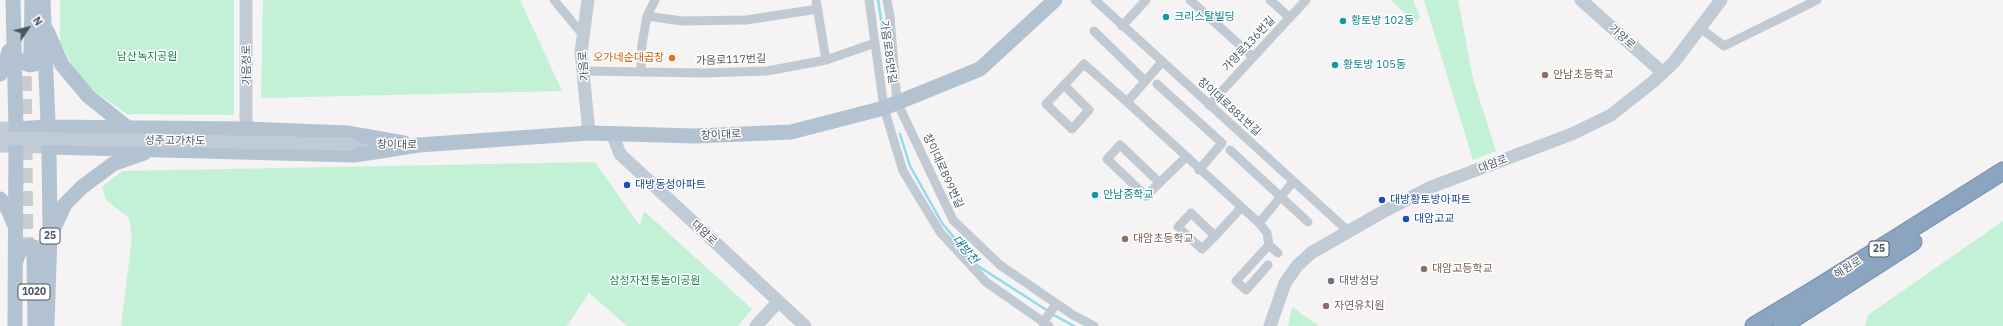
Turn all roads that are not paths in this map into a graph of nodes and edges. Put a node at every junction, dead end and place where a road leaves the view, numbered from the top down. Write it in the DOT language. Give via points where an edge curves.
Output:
graph roads {
  1 [pos="13,0"];
  2 [pos="24,0"];
  3 [pos="32,0"];
  4 [pos="43,0"];
  5 [pos="246,0"];
  6 [pos="554,0"];
  7 [pos="588,0"];
  8 [pos="655,0"];
  9 [pos="869,0"];
  10 [pos="887,0"];
  11 [pos="1055,0"];
  12 [pos="1095,0"];
  13 [pos="1146,0"];
  14 [pos="1190,0"];
  15 [pos="1270,0"];
  16 [pos="1306,0"];
  17 [pos="1580,0"];
  18 [pos="1721,0"];
  19 [pos="1817,0"];
  20 [pos="817,5"];
  21 [pos="647,16"];
  22 [pos="1290,18"];
  23 [pos="43,21"];
  24 [pos="1122,26"];
  25 [pos="1700,28"];
  26 [pos="1094,31"];
  27 [pos="13,32"];
  28 [pos="583,35"];
  29 [pos="875,43"];
  30 [pos="28,50"];
  31 [pos="1254,57"];
  32 [pos="826,60"];
  33 [pos="1162,62"];
  34 [pos="584,71"];
  35 [pos="641,72"];
  36 [pos="1663,73"];
  37 [pos="0,74"];
  38 [pos="1145,81"];
  39 [pos="1157,84"];
  40 [pos="1064,85"];
  41 [pos="1127,102"];
  42 [pos="890,105"];
  43 [pos="1209,105"];
  44 [pos="47,127"];
  45 [pos="0,128"];
  46 [pos="16,128"];
  47 [pos="128,128"];
  48 [pos="246,129"];
  49 [pos="589,133"];
  50 [pos="612,133"];
  51 [pos="0,138"];
  52 [pos="350,144"];
  53 [pos="419,145"];
  54 [pos="0,146"];
  55 [pos="16,147"];
  56 [pos="49,147"];
  57 [pos="158,150"];
  58 [pos="1230,150"];
  59 [pos="1186,157"];
  60 [pos="1199,170"];
  61 [pos="2003,171"];
  62 [pos="1294,182"];
  63 [pos="1160,183"];
  64 [pos="2003,183"];
  65 [pos="1281,197"];
  66 [pos="0,199"];
  67 [pos="1241,208"];
  68 [pos="953,220"];
  69 [pos="1308,222"];
  70 [pos="1259,223"];
  71 [pos="16,230"];
  72 [pos="1348,231"];
  73 [pos="940,232"];
  74 [pos="50,234"];
  75 [pos="1215,236"];
  76 [pos="1269,245"];
  77 [pos="1278,253"];
  78 [pos="25,259"];
  79 [pos="48,262"];
  80 [pos="1268,265"];
  81 [pos="778,302"];
  82 [pos="1056,304"];
  83 [pos="1046,324"];
  84 [pos="1756,324"];
  85 [pos="15,326"];
  86 [pos="26,326"];
  87 [pos="34,326"];
  88 [pos="47,326"];
  89 [pos="756,326"];
  90 [pos="804,326"];
  91 [pos="1094,326"];
  92 [pos="1270,326"];
  93 [pos="1782,326"];
  1 -- 27 [label="main road"];
  2 -- 30 [label="main road"];
  3 -- 30 [label="main road"];
  4 -- 23 [label="main road"];
  5 -- 48 [label="street, 가음정로"];
  6 -- 28 [label="street"];
  7 -- 28 [label="street, 가음로"];
  8 -- 21 [label="street"];
  9 -- 29 [label="street, 가음로85번길"];
  10 -- 42 [label="street" via="890,17"];
  11 -- 42 [label="main road, 창이대로" via="980,69"];
  12 -- 24 [label="street, 창이대로881번길"];
  13 -- 24 [label="street"];
  14 -- 31 [label="street"];
  15 -- 22 [label="street"];
  16 -- 22 [label="street, 가양로136번길"];
  17 -- 36 [label="street, 가양로"];
  18 -- 25 [label="street, 대암로"];
  19 -- 25 [label="street" via="1724,46"];
  20 -- 21 [label="street" via="746,20 682,21"];
  20 -- 32 [label="street"];
  21 -- 35 [label="street"];
  22 -- 31 [label="street, 가양로136번길"];
  23 -- 30 [label="main road"];
  23 -- 47 [label="main road" via="62,65 88,96"];
  24 -- 33 [label="street, 창이대로881번길"];
  25 -- 36 [label="street, 대암로"];
  26 -- 38 [label="street"];
  27 -- 30 [label="main road"];
  27 -- 37 [label="main road" via="5,65"];
  28 -- 34 [label="street, 가음로" via="581,52"];
  29 -- 32 [label="street, 가음로117번길"];
  29 -- 42 [label="street, 가음로85번길"];
  30 -- 44 [label="main road"];
  30 -- 46 [label="main road"];
  31 -- 43 [label="street, 가양로136번길"];
  32 -- 35 [label="street, 가음로117번길" via="767,71"];
  33 -- 38 [label="street"];
  33 -- 43 [label="street, 창이대로881번길"];
  34 -- 35 [label="street, 가음로117번길"];
  34 -- 49 [label="street, 가음로"];
  36 -- 72 [label="street, 대암로" via="1631,100 1604,118 1572,134 1431,187"];
  38 -- 41 [label="street"];
  39 -- 60 [label="street" via="1222,143"];
  40 -- 40 [label="street" via="1046,104 1072,129 1089,110"];
  40 -- 41 [label="street" via="1084,64"];
  41 -- 59 [label="street"];
  42 -- 50 [label="main road, 창이대로" via="791,132 695,136"];
  42 -- 68 [label="street, 창이대로899번길"];
  42 -- 73 [label="street" via="903,171"];
  43 -- 62 [label="street, 창이대로881번길"];
  44 -- 46 [label="main road"];
  44 -- 47 [label="main road"];
  44 -- 56 [label="main road"];
  45 -- 46 [label="street"];
  46 -- 55 [label="main road"];
  47 -- 48 [label="main road"];
  48 -- 53 [label="main road" via="347,133"];
  49 -- 50 [label="main road, 창이대로"];
  49 -- 53 [label="main road, 창이대로"];
  50 -- 81 [label="street, 대암로" via="620,154"];
  51 -- 52 [label="street, 성주고가차도, bridge"];
  52 -- 53 [label="street, 창이대로"];
  53 -- 57 [label="main road" via="355,155"];
  54 -- 55 [label="street"];
  55 -- 56 [label="street"];
  55 -- 71 [label="main road"];
  56 -- 57 [label="main road"];
  56 -- 74 [label="main road, 25"];
  57 -- 74 [label="main road" via="113,164 82,187 65,204"];
  58 -- 65 [label="street"];
  59 -- 60 [label="street"];
  59 -- 63 [label="street"];
  60 -- 67 [label="street"];
  61 -- 84 [label="highway, 해원로 / 25"];
  62 -- 65 [label="street"];
  62 -- 72 [label="street, 창이대로881번길"];
  63 -- 63 [label="street" via="1146,196 1107,159 1120,145"];
  64 -- 93 [label="highway, 해원로 / 25"];
  65 -- 69 [label="street"];
  65 -- 70 [label="street"];
  66 -- 71 [label="main road" via="8,209"];
  67 -- 70 [label="street"];
  67 -- 75 [label="street"];
  68 -- 73 [label="street"];
  68 -- 82 [label="street, 창이대로899번길" via="1000,265"];
  70 -- 76 [label="street" via="1267,233"];
  71 -- 78 [label="main road"];
  72 -- 92 [label="street, 대암로" via="1311,253 1297,266 1285,283"];
  73 -- 83 [label="street" via="986,282"];
  74 -- 79 [label="main road, 25"];
  76 -- 77 [label="street"];
  76 -- 80 [label="street" via="1236,281 1246,290"];
  78 -- 79 [label="main road" via="23,249 30,246 43,250"];
  78 -- 85 [label="main road"];
  78 -- 86 [label="main road"];
  78 -- 87 [label="main road, 1020"];
  79 -- 88 [label="main road, 25"];
  81 -- 89 [label="street"];
  81 -- 90 [label="street, 대암로"];
  82 -- 83 [label="street"];
  82 -- 91 [label="street, 창이대로899번길"];
}
